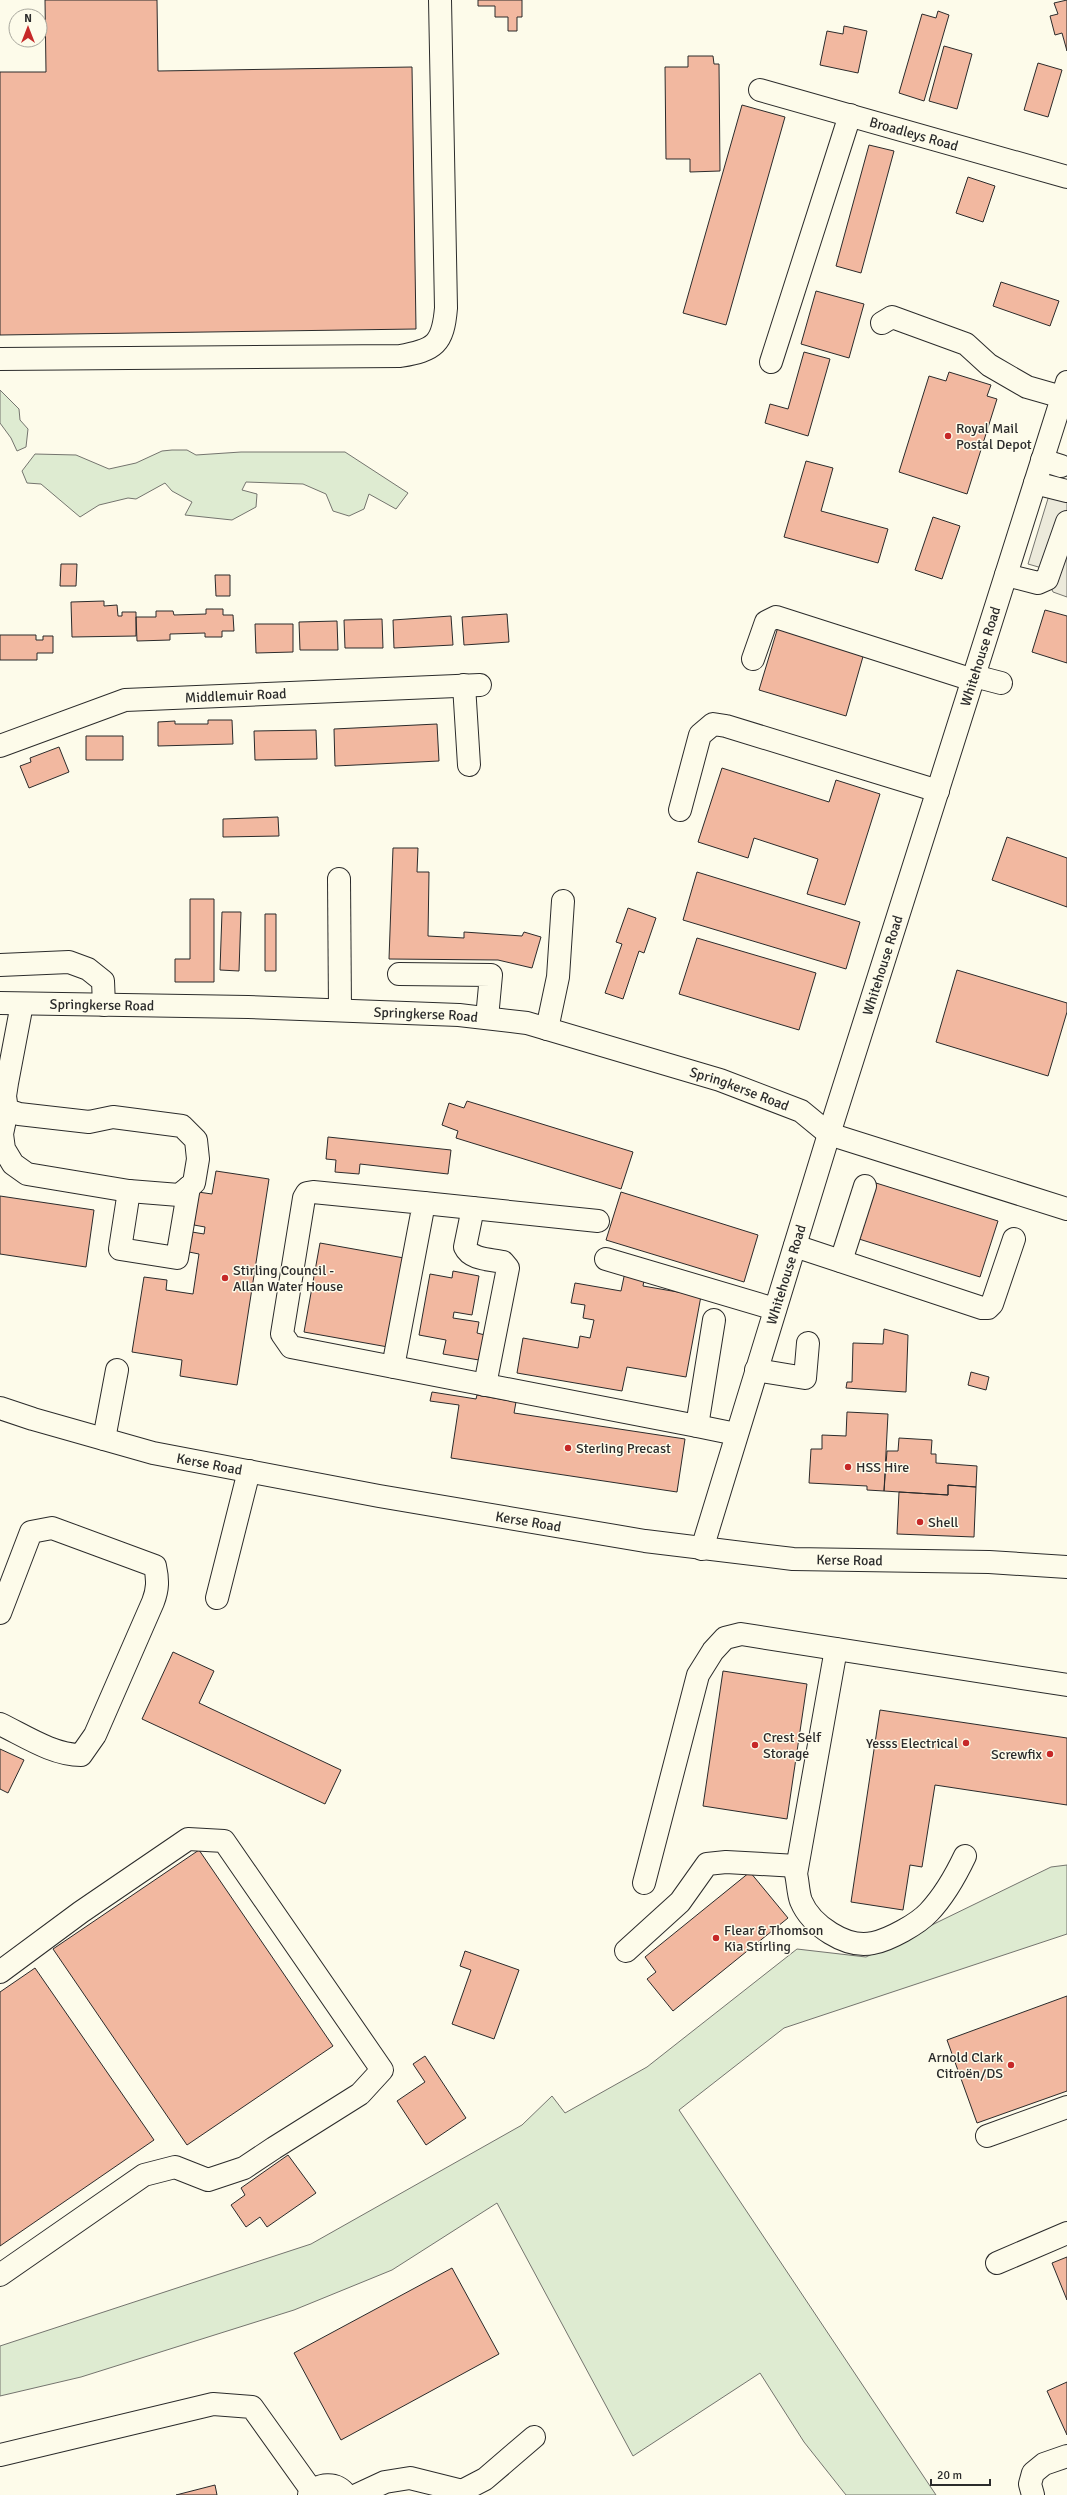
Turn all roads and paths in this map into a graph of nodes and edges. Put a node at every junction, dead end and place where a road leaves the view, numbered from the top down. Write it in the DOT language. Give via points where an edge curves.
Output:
graph roads {
  1 [pos="440,0"];
  2 [pos="760,90"];
  3 [pos="850,115"];
  4 [pos="1067,177"];
  5 [pos="882,323"];
  6 [pos="0,359"];
  7 [pos="771,362"];
  8 [pos="1065,390"];
  9 [pos="1035,483"];
  10 [pos="1067,491"];
  11 [pos="1067,522"];
  12 [pos="1006,575"];
  13 [pos="753,659"];
  14 [pos="974,678"];
  15 [pos="1001,683"];
  16 [pos="0,746"];
  17 [pos="468,765"];
  18 [pos="938,791"];
  19 [pos="680,810"];
  20 [pos="339,879"];
  21 [pos="563,901"];
  22 [pos="0,966"];
  23 [pos="399,974"];
  24 [pos="0,1003"];
  25 [pos="22,1004"];
  26 [pos="104,1005"];
  27 [pos="340,1010"];
  28 [pos="488,1018"];
  29 [pos="547,1029"];
  30 [pos="7,1110"];
  31 [pos="829,1134"];
  32 [pos="865,1186"];
  33 [pos="189,1187"];
  34 [pos="129,1191"];
  35 [pos="424,1203"];
  36 [pos="473,1208"];
  37 [pos="1067,1209"];
  38 [pos="598,1221"];
  39 [pos="1014,1239"];
  40 [pos="794,1246"];
  41 [pos="606,1259"];
  42 [pos="841,1261"];
  43 [pos="775,1309"];
  44 [pos="714,1320"];
  45 [pos="808,1343"];
  46 [pos="393,1367"];
  47 [pos="117,1370"];
  48 [pos="756,1370"];
  49 [pos="485,1385"];
  50 [pos="0,1408"];
  51 [pos="697,1426"];
  52 [pos="736,1434"];
  53 [pos="104,1439"];
  54 [pos="249,1471"];
  55 [pos="702,1549"];
  56 [pos="1067,1567"];
  57 [pos="217,1598"];
  58 [pos="0,1613"];
  59 [pos="836,1649"];
  60 [pos="1067,1685"];
  61 [pos="0,1724"];
  62 [pos="965,1856"];
  63 [pos="797,1866"];
  64 [pos="644,1882"];
  65 [pos="626,1951"];
  66 [pos="0,1972"];
  67 [pos="1067,2107"];
  68 [pos="987,2136"];
  69 [pos="1067,2233"];
  70 [pos="997,2263"];
  71 [pos="0,2275"];
  72 [pos="534,2437"];
  73 [pos="0,2455"];
  74 [pos="1067,2456"];
  75 [pos="310,2493"];
  76 [pos="346,2495"];
  77 [pos="357,2495"];
  78 [pos="1033,2495"];
  1 -- 6 [label="street" via="446,308 444,329 434,345 424,352 400,356"];
  2 -- 3 [label="street, Broadleys Road"];
  3 -- 4 [label="street, Broadleys Road"];
  3 -- 7 [label="street"];
  5 -- 8 [label="street" via="892,317 966,344 989,365 1027,387"];
  8 -- 9 [label="street, Whitehouse Road" via="1052,463"];
  9 -- 10 [label="street"];
  9 -- 12 [label="street, Whitehouse Road"];
  11 -- 12 [label="street" via="1047,579 1038,583"];
  12 -- 14 [label="street, Whitehouse Road"];
  13 -- 14 [label="street" via="766,622 776,617"];
  14 -- 15 [label="street"];
  14 -- 18 [label="street, Whitehouse Road"];
  16 -- 17 [label="street, Middlemuir Road" via="124,700 472,685"];
  18 -- 19 [label="street" via="713,724 700,735"];
  18 -- 31 [label="street, Whitehouse Road"];
  20 -- 27 [label="street"];
  21 -- 29 [label="street" via="558,976"];
  22 -- 26 [label="street" via="69,962 88,969 103,981"];
  23 -- 28 [label="street" via="491,975"];
  24 -- 25 [label="street, Springkerse Road"];
  25 -- 26 [label="street, Springkerse Road"];
  25 -- 30 [label="street" via="6,1090"];
  26 -- 27 [label="street, Springkerse Road"];
  27 -- 28 [label="street, Springkerse Road"];
  28 -- 29 [label="street, Springkerse Road" via="527,1023"];
  29 -- 31 [label="street, Springkerse Road" via="720,1080 801,1111"];
  30 -- 33 [label="street" via="19,1114 89,1122 113,1116 182,1126 196,1140 197,1146 198,1159 194,1183"];
  30 -- 34 [label="street" via="2,1134 4,1148 13,1164 27,1174"];
  31 -- 37 [label="street"];
  31 -- 40 [label="street, Whitehouse Road"];
  32 -- 42 [label="street"];
  33 -- 34 [label="street" via="179,1195"];
  33 -- 34 [label="street" via="177,1258 120,1249"];
  35 -- 36 [label="street"];
  35 -- 46 [label="street"];
  35 -- 46 [label="street" via="313,1192 307,1193 304,1198 282,1334 286,1342 292,1348"];
  36 -- 38 [label="street"];
  36 -- 49 [label="street" via="465,1247 467,1253 503,1262 508,1268"];
  39 -- 42 [label="street" via="992,1304 988,1308"];
  40 -- 42 [label="street"];
  40 -- 43 [label="street, Whitehouse Road"];
  41 -- 43 [label="street"];
  43 -- 48 [label="street, Whitehouse Road"];
  44 -- 51 [label="street"];
  45 -- 48 [label="street" via="805,1378"];
  46 -- 49 [label="street"];
  47 -- 53 [label="street"];
  48 -- 52 [label="street, Whitehouse Road"];
  49 -- 51 [label="street"];
  50 -- 53 [label="street, Kerse Road"];
  51 -- 52 [label="street"];
  52 -- 55 [label="street, Whitehouse Road"];
  53 -- 54 [label="street, Kerse Road" via="153,1453"];
  54 -- 55 [label="street, Kerse Road" via="379,1496"];
  54 -- 57 [label="street"];
  55 -- 56 [label="street, Kerse Road" via="793,1559 989,1562"];
  58 -- 61 [label="street" via="31,1532 52,1528 140,1559 154,1566 158,1578 158,1591 95,1735 81,1755 70,1755 43,1745"];
  59 -- 60 [label="street"];
  59 -- 63 [label="street"];
  59 -- 64 [label="street" via="741,1634 725,1638 713,1651 698,1675"];
  62 -- 63 [label="street" via="949,1887 928,1914 896,1934 872,1944 843,1940 819,1926 802,1901 796,1874"];
  63 -- 65 [label="street" via="726,1862 708,1864 680,1902"];
  66 -- 71 [label="street" via="81,1912 188,1839 224,1841 382,2070 360,2094 244,2168 208,2180 175,2167 144,2175"];
  67 -- 68 [label="street"];
  69 -- 70 [label="street"];
  72 -- 77 [label="street" via="485,2479 462,2491 410,2478 385,2482"];
  73 -- 75 [label="street" via="213,2404 252,2407"];
  74 -- 78 [label="street" via="1044,2464 1032,2473 1030,2484"];
  75 -- 76 [label="street" via="318,2487 330,2485 337,2487"];
}
